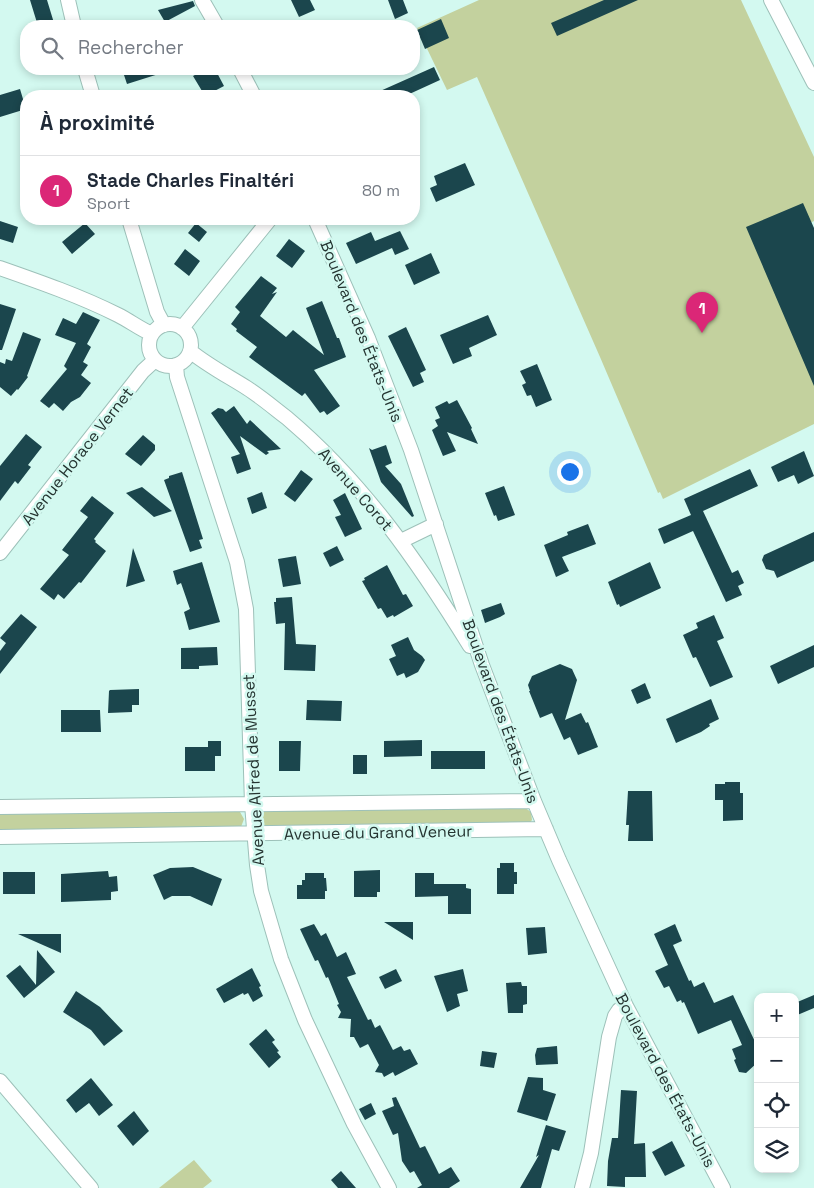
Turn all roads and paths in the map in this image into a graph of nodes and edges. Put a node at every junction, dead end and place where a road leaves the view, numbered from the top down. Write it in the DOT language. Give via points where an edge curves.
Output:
graph roads {
  1 [pos="68,0"];
  2 [pos="202,0"];
  3 [pos="771,0"];
  4 [pos="73,20"];
  5 [pos="214,20"];
  6 [pos="87,75"];
  7 [pos="243,75"];
  8 [pos="814,82"];
  9 [pos="91,90"];
  10 [pos="251,90"];
  11 [pos="131,225"];
  12 [pos="265,225"];
  13 [pos="318,225"];
  14 [pos="0,268"];
  15 [pos="164,325"];
  16 [pos="182,328"];
  17 [pos="152,334"];
  18 [pos="190,351"];
  19 [pos="155,360"];
  20 [pos="176,365"];
  21 [pos="436,524"];
  22 [pos="401,541"];
  23 [pos="0,553"];
  24 [pos="482,665"];
  25 [pos="534,800"];
  26 [pos="252,804"];
  27 [pos="0,807"];
  28 [pos="546,829"];
  29 [pos="254,834"];
  30 [pos="0,837"];
  31 [pos="626,1006"];
  32 [pos="0,1081"];
  33 [pos="92,1188"];
  34 [pos="390,1188"];
  35 [pos="582,1188"];
  36 [pos="723,1188"];
  1 -- 4 [label="street"];
  2 -- 5 [label="street"];
  3 -- 8 [label="street"];
  6 -- 9 [label="street"];
  7 -- 10 [label="street"];
  11 -- 15 [label="street" via="157,312"];
  12 -- 16 [label="street"];
  13 -- 21 [label="street, Boulevard des États-Unis" via="368,338"];
  14 -- 17 [label="street" via="89,302"];
  15 -- 16 [label="street"];
  15 -- 17 [label="street"];
  16 -- 18 [label="street" via="190,338"];
  17 -- 19 [label="street" via="149,348"];
  18 -- 20 [label="street"];
  18 -- 22 [label="street, Avenue Corot" via="250,390 318,446"];
  19 -- 20 [label="street" via="165,365"];
  19 -- 23 [label="street, Avenue Horace Vernet"];
  20 -- 26 [label="street, Avenue Alfred de Musset" via="177,377 237,562 246,609"];
  21 -- 22 [label="street"];
  21 -- 24 [label="street, Boulevard des États-Unis"];
  22 -- 24 [label="street, Avenue Corot"];
  24 -- 25 [label="street, Boulevard des États-Unis"];
  25 -- 26 [label="street, Avenue du Grand Veneur"];
  25 -- 28 [label="street, Boulevard des États-Unis"];
  26 -- 27 [label="street, Avenue du Grand Veneur"];
  26 -- 29 [label="street, Avenue Alfred de Musset"];
  28 -- 29 [label="street, Avenue du Grand Veneur"];
  28 -- 31 [label="street, Boulevard des États-Unis"];
  29 -- 30 [label="street, Avenue du Grand Veneur"];
  29 -- 34 [label="street, Avenue Alfred de Musset" via="261,891 281,959 326,1069"];
  31 -- 35 [label="street" via="615,1016 609,1037 591,1153"];
  31 -- 36 [label="street, Boulevard des États-Unis"];
  32 -- 33 [label="street"];
}
